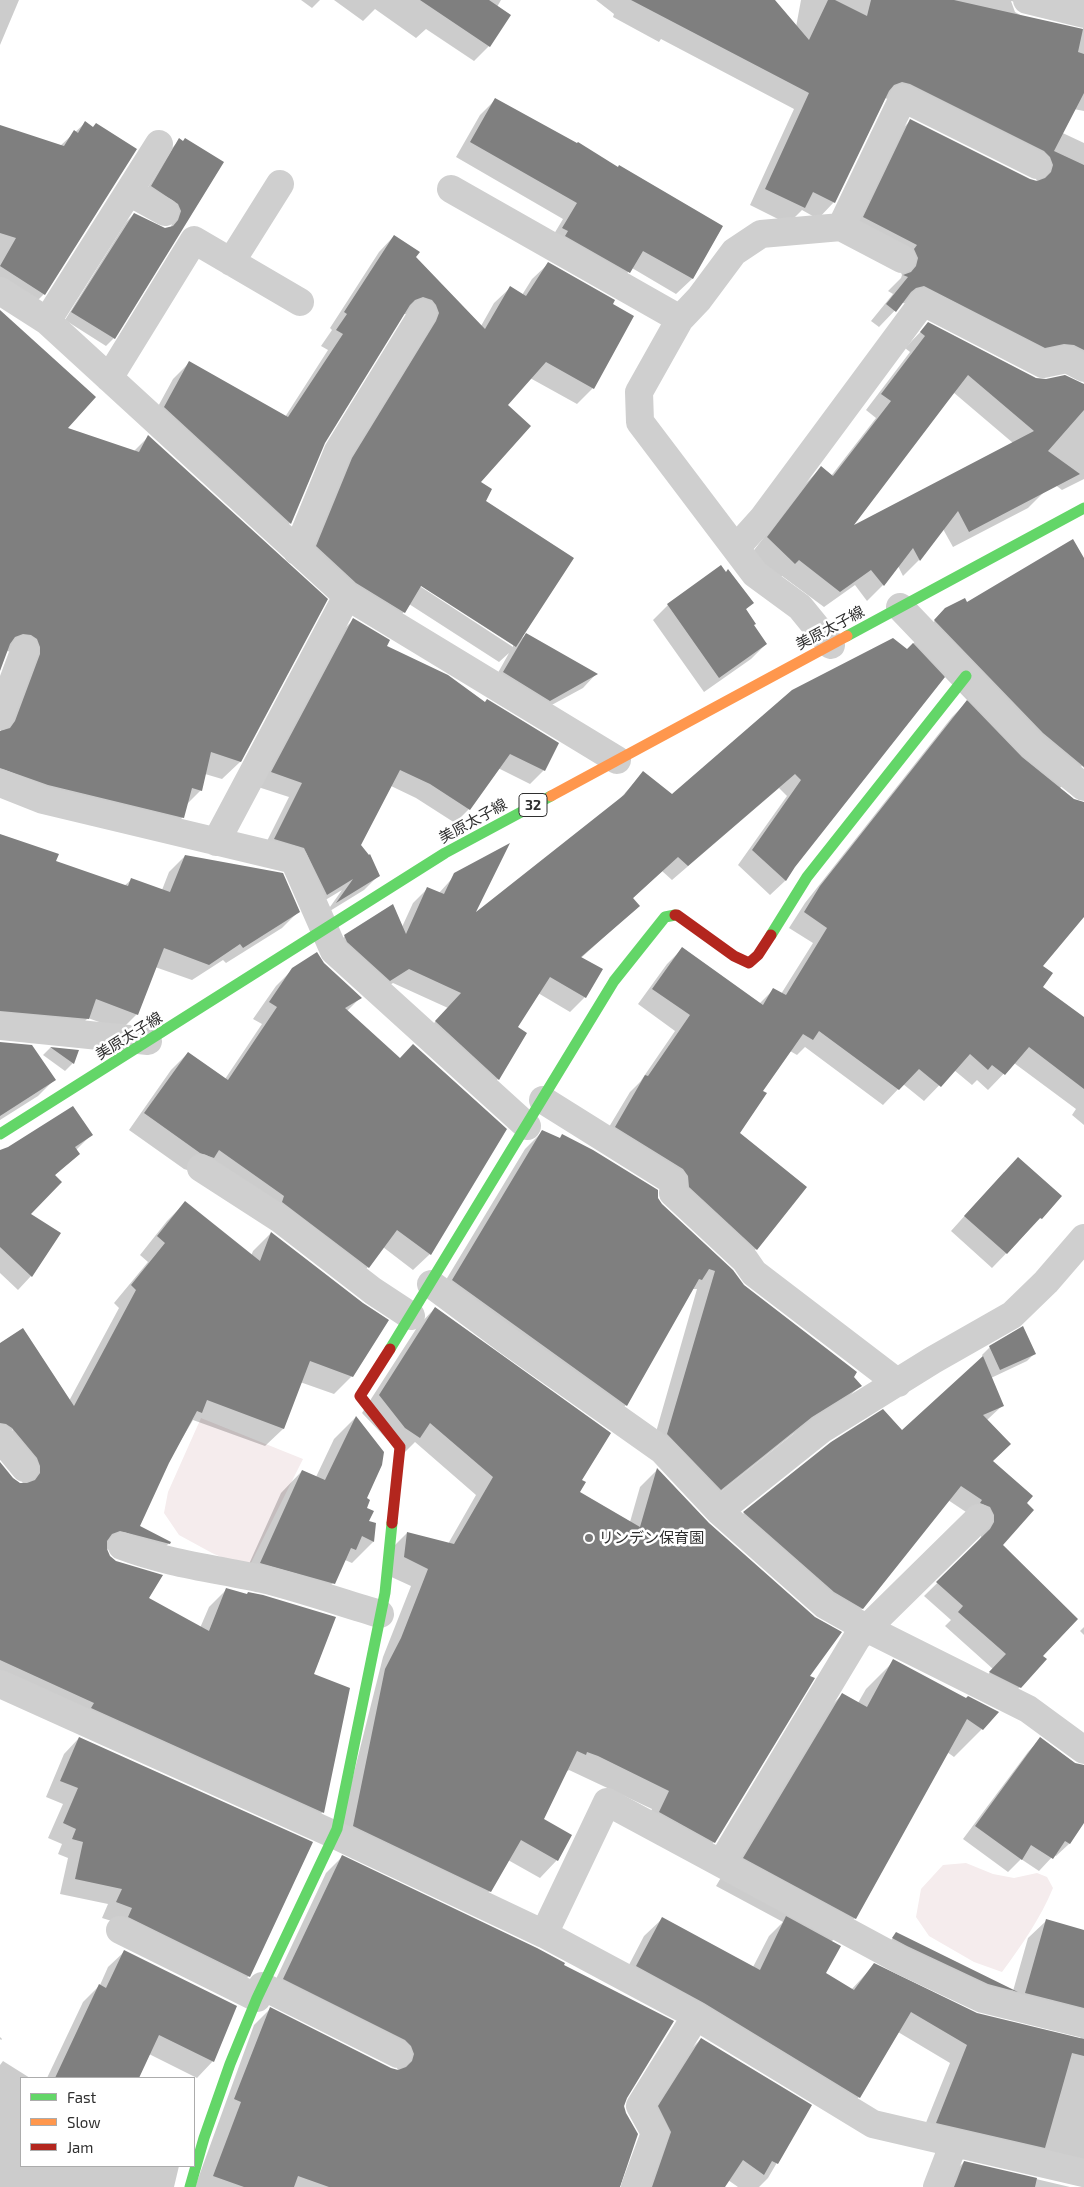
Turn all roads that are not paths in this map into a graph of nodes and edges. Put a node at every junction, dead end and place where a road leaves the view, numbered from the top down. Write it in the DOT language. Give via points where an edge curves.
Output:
graph roads {
  1 [pos="1027,0"];
  2 [pos="1084,14"];
  3 [pos="158,144"];
  4 [pos="1036,165"];
  5 [pos="280,184"];
  6 [pos="451,189"];
  7 [pos="129,192"];
  8 [pos="165,212"];
  9 [pos="841,227"];
  10 [pos="902,259"];
  11 [pos="231,262"];
  12 [pos="0,291"];
  13 [pos="300,302"];
  14 [pos="423,313"];
  15 [pos="680,319"];
  16 [pos="47,321"];
  17 [pos="1084,368"];
  18 [pos="109,378"];
  19 [pos="1084,508"];
  20 [pos="736,548"];
  21 [pos="297,551"];
  22 [pos="347,596"];
  23 [pos="900,607"];
  24 [pos="831,645"];
  25 [pos="25,649"];
  26 [pos="966,676"];
  27 [pos="0,716"];
  28 [pos="617,760"];
  29 [pos="0,783"];
  30 [pos="1084,787"];
  31 [pos="216,842"];
  32 [pos="324,928"];
  33 [pos="0,1026"];
  34 [pos="148,1041"];
  35 [pos="542,1100"];
  36 [pos="527,1126"];
  37 [pos="0,1134"];
  38 [pos="201,1168"];
  39 [pos="1084,1238"];
  40 [pos="431,1284"];
  41 [pos="411,1316"];
  42 [pos="898,1383"];
  43 [pos="0,1438"];
  44 [pos="24,1468"];
  45 [pos="719,1511"];
  46 [pos="980,1518"];
  47 [pos="122,1546"];
  48 [pos="380,1614"];
  49 [pos="866,1628"];
  50 [pos="0,1684"];
  51 [pos="1084,1750"];
  52 [pos="335,1834"];
  53 [pos="722,1862"];
  54 [pos="120,1930"];
  55 [pos="544,1934"];
  56 [pos="259,1992"];
  57 [pos="696,2016"];
  58 [pos="1084,2024"];
  59 [pos="398,2054"];
  60 [pos="954,2143"];
  61 [pos="1084,2173"];
  62 [pos="190,2187"];
  63 [pos="634,2187"];
  64 [pos="937,2187"];
  1 -- 2 [label="street"];
  3 -- 7 [label="street"];
  4 -- 9 [label="street" via="903,98"];
  5 -- 11 [label="street"];
  6 -- 15 [label="street"];
  7 -- 8 [label="street"];
  7 -- 16 [label="street"];
  9 -- 10 [label="street"];
  9 -- 15 [label="street" via="761,234 734,252"];
  11 -- 13 [label="street"];
  11 -- 18 [label="street" via="194,240"];
  12 -- 16 [label="street"];
  14 -- 21 [label="street" via="338,451"];
  15 -- 20 [label="street" via="639,392 640,422"];
  16 -- 18 [label="street"];
  17 -- 20 [label="street" via="1067,360 1043,364 923,302 762,518"];
  18 -- 21 [label="street"];
  19 -- 23 [label="street, 美原太子線 / 32"];
  20 -- 24 [label="street" via="755,574 800,607"];
  21 -- 22 [label="street"];
  22 -- 28 [label="street"];
  22 -- 31 [label="street"];
  23 -- 24 [label="street, 美原太子線 / 32"];
  23 -- 26 [label="street"];
  24 -- 28 [label="street, 美原太子線 / 32"];
  25 -- 27 [label="street"];
  26 -- 30 [label="street" via="1032,745"];
  26 -- 35 [label="street" via="807,877 758,955 749,963 734,956 690,923 677,916 665,917 614,981"];
  28 -- 32 [label="street, 美原太子線 / 32" via="445,854"];
  29 -- 31 [label="street" via="43,800"];
  31 -- 32 [label="street" via="294,860"];
  32 -- 34 [label="street, 美原太子線 / 32"];
  32 -- 36 [label="street" via="334,951"];
  33 -- 34 [label="street"];
  34 -- 37 [label="street, 美原太子線 / 32"];
  35 -- 36 [label="street"];
  35 -- 42 [label="street" via="674,1182 673,1193 745,1260 754,1273"];
  36 -- 40 [label="street"];
  38 -- 41 [label="street" via="280,1219 373,1291"];
  39 -- 42 [label="street" via="1012,1315"];
  40 -- 41 [label="street"];
  40 -- 45 [label="street" via="662,1450"];
  41 -- 48 [label="street" via="360,1396 400,1447"];
  42 -- 45 [label="street" via="822,1429"];
  43 -- 44 [label="street"];
  45 -- 49 [label="street" via="824,1605"];
  46 -- 49 [label="street"];
  47 -- 48 [label="street" via="187,1566 266,1580"];
  48 -- 52 [label="street"];
  49 -- 51 [label="street" via="1028,1709"];
  49 -- 53 [label="street"];
  50 -- 52 [label="street"];
  52 -- 55 [label="street"];
  52 -- 56 [label="street"];
  53 -- 55 [label="street" via="607,1802"];
  53 -- 58 [label="street" via="900,1960 983,1999"];
  54 -- 56 [label="street"];
  55 -- 57 [label="street"];
  56 -- 59 [label="street"];
  56 -- 62 [label="street" via="230,2064"];
  57 -- 60 [label="street" via="873,2124"];
  57 -- 63 [label="street" via="640,2106 655,2133"];
  60 -- 61 [label="street"];
  60 -- 64 [label="street"];
}
